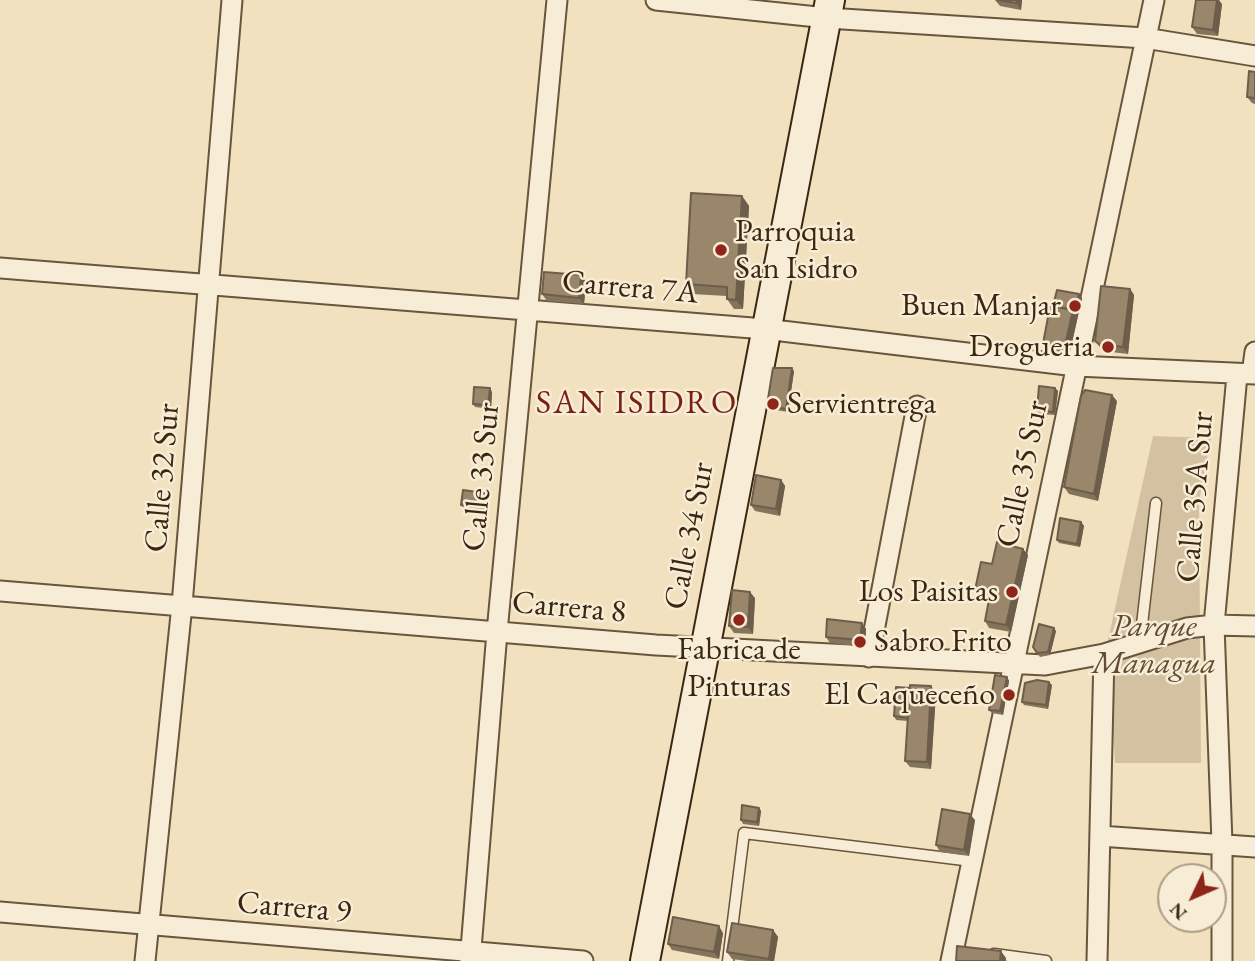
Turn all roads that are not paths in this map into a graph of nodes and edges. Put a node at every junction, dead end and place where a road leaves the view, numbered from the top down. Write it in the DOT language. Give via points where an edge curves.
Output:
graph roads {
  1 [pos="232,0"];
  2 [pos="557,0"];
  3 [pos="656,0"];
  4 [pos="1154,0"];
  5 [pos="828,9"];
  6 [pos="1145,38"];
  7 [pos="1255,55"];
  8 [pos="0,268"];
  9 [pos="208,285"];
  10 [pos="528,310"];
  11 [pos="765,329"];
  12 [pos="1255,352"];
  13 [pos="1076,366"];
  14 [pos="1248,374"];
  15 [pos="917,406"];
  16 [pos="1156,503"];
  17 [pos="0,591"];
  18 [pos="183,605"];
  19 [pos="1214,625"];
  20 [pos="1255,626"];
  21 [pos="497,632"];
  22 [pos="1140,642"];
  23 [pos="704,648"];
  24 [pos="1104,654"];
  25 [pos="869,657"];
  26 [pos="1014,664"];
  27 [pos="1100,836"];
  28 [pos="1222,843"];
  29 [pos="1255,847"];
  30 [pos="972,861"];
  31 [pos="0,912"];
  32 [pos="148,926"];
  33 [pos="980,952"];
  34 [pos="957,954"];
  35 [pos="470,956"];
  36 [pos="145,961"];
  37 [pos="583,961"];
  38 [pos="645,961"];
  39 [pos="728,961"];
  40 [pos="1046,961"];
  41 [pos="1097,961"];
  42 [pos="1222,961"];
  1 -- 9 [label="street, Calle 32 Sur"];
  2 -- 10 [label="street, Calle 33 Sur"];
  3 -- 5 [label="street"];
  4 -- 6 [label="street, Calle 35 Sur"];
  5 -- 6 [label="street"];
  5 -- 11 [label="main road, Calle 34 Sur"];
  6 -- 7 [label="street"];
  6 -- 13 [label="street, Calle 35 Sur"];
  8 -- 9 [label="street, Carrera 7A"];
  9 -- 10 [label="street, Carrera 7A"];
  9 -- 18 [label="street, Calle 32 Sur"];
  10 -- 11 [label="street, Carrera 7A"];
  10 -- 21 [label="street, Calle 33 Sur"];
  11 -- 13 [label="street, Carrera 7A"];
  11 -- 23 [label="main road, Calle 34 Sur"];
  12 -- 14 [label="street, Calle 35A Sur"];
  13 -- 14 [label="street, Carrera 7A"];
  13 -- 26 [label="street, Calle 35 Sur"];
  14 -- 19 [label="street, Calle 35A Sur"];
  15 -- 25 [label="street"];
  16 -- 22 [label="lane"];
  17 -- 18 [label="street, Carrera 8"];
  18 -- 21 [label="street, Carrera 8"];
  18 -- 32 [label="street, Calle 32 Sur"];
  19 -- 20 [label="street, Carrera 8"];
  19 -- 22 [label="street, Carrera 8" via="1164,632"];
  19 -- 28 [label="street, Calle 35A Sur"];
  21 -- 23 [label="street, Carrera 8"];
  21 -- 35 [label="street, Calle 33 Sur"];
  22 -- 24 [label="street, Carrera 8"];
  23 -- 25 [label="street, Carrera 8"];
  23 -- 38 [label="main road, Calle 34 Sur"];
  24 -- 26 [label="street, Carrera 8" via="1045,665"];
  24 -- 27 [label="street"];
  25 -- 26 [label="street, Carrera 8"];
  26 -- 30 [label="street, Calle 35 Sur"];
  27 -- 28 [label="street"];
  27 -- 41 [label="street"];
  28 -- 29 [label="street"];
  28 -- 42 [label="street, Calle 35A Sur"];
  30 -- 34 [label="street, Calle 35 Sur"];
  30 -- 39 [label="lane" via="744,833"];
  31 -- 32 [label="street, Carrera 9"];
  32 -- 35 [label="street, Carrera 9"];
  32 -- 36 [label="street, Calle 32 Sur"];
  33 -- 40 [label="lane"];
  35 -- 37 [label="street, Carrera 9"];
}
